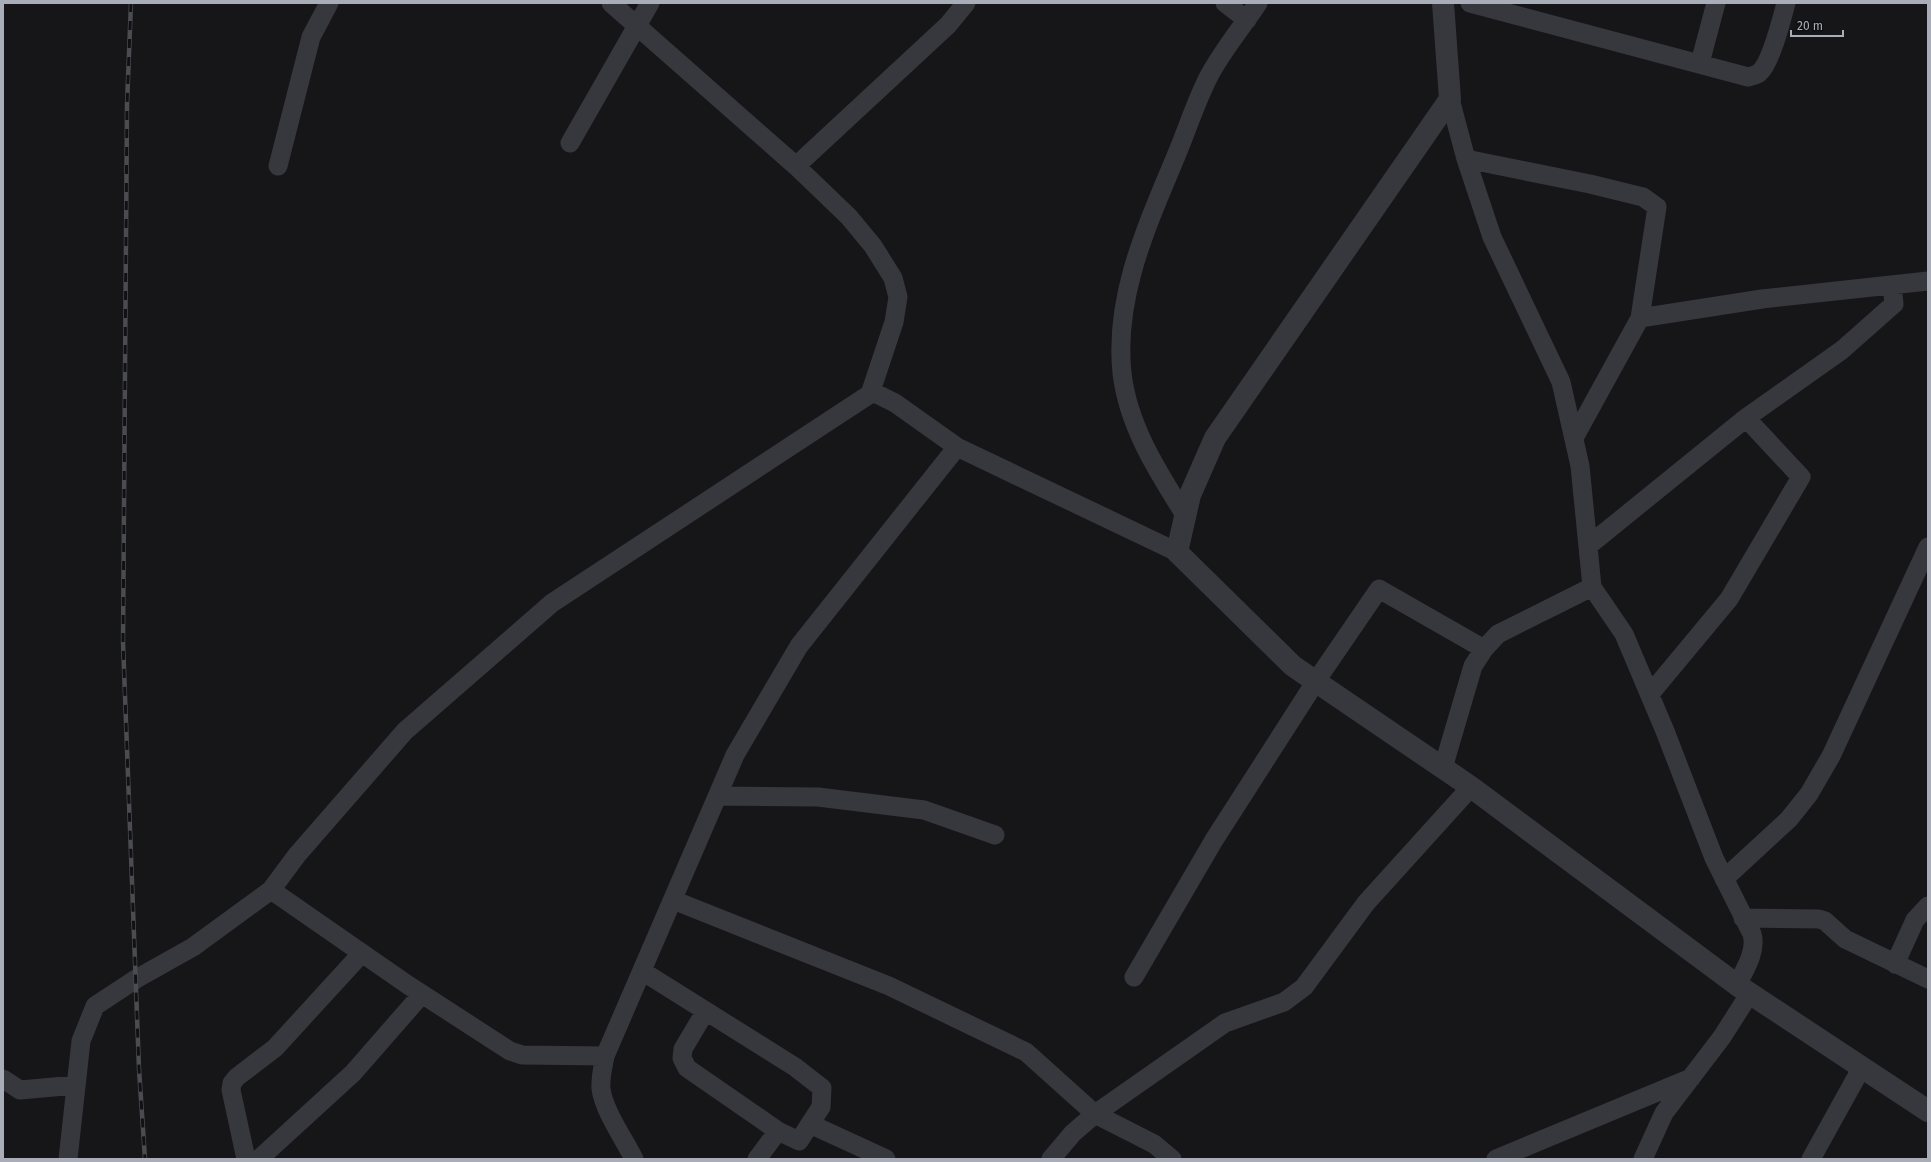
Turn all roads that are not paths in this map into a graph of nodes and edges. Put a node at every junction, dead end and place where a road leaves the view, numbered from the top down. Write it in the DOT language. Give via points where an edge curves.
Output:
graph roads {
  1 [pos="329,3"];
  2 [pos="611,3"];
  3 [pos="650,3"];
  4 [pos="966,3"];
  5 [pos="1225,3"];
  6 [pos="1258,3"];
  7 [pos="1444,3"];
  8 [pos="1470,3"];
  9 [pos="1716,3"];
  10 [pos="1786,3"];
  11 [pos="1246,20"];
  12 [pos="637,27"];
  13 [pos="1700,63"];
  14 [pos="1450,99"];
  15 [pos="570,144"];
  16 [pos="1466,159"];
  17 [pos="278,166"];
  18 [pos="796,166"];
  19 [pos="1928,282"];
  20 [pos="1892,285"];
  21 [pos="1640,318"];
  22 [pos="870,394"];
  23 [pos="1746,418"];
  24 [pos="1574,438"];
  25 [pos="957,447"];
  26 [pos="1185,515"];
  27 [pos="1588,546"];
  28 [pos="1928,548"];
  29 [pos="1177,552"];
  30 [pos="1592,587"];
  31 [pos="1484,649"];
  32 [pos="1316,681"];
  33 [pos="1650,694"];
  34 [pos="1443,768"];
  35 [pos="1471,787"];
  36 [pos="718,796"];
  37 [pos="995,836"];
  38 [pos="1724,879"];
  39 [pos="271,890"];
  40 [pos="673,900"];
  41 [pos="1928,906"];
  42 [pos="1743,918"];
  43 [pos="362,953"];
  44 [pos="1896,964"];
  45 [pos="642,972"];
  46 [pos="1134,977"];
  47 [pos="1928,979"];
  48 [pos="1744,989"];
  49 [pos="422,994"];
  50 [pos="705,1012"];
  51 [pos="605,1056"];
  52 [pos="1862,1067"];
  53 [pos="1691,1078"];
  54 [pos="3,1079"];
  55 [pos="76,1085"];
  56 [pos="1928,1111"];
  57 [pos="1095,1114"];
  58 [pos="810,1124"];
  59 [pos="778,1131"];
  60 [pos="68,1159"];
  61 [pos="246,1159"];
  62 [pos="259,1159"];
  63 [pos="634,1159"];
  64 [pos="757,1159"];
  65 [pos="886,1159"];
  66 [pos="1051,1159"];
  67 [pos="1172,1159"];
  68 [pos="1496,1159"];
  69 [pos="1643,1159"];
  70 [pos="1811,1159"];
  1 -- 17 [label="street" via="311,37"];
  2 -- 12 [label="street"];
  3 -- 12 [label="street"];
  4 -- 18 [label="street" via="948,25"];
  5 -- 11 [label="street"];
  6 -- 11 [label="street"];
  7 -- 14 [label="street"];
  8 -- 13 [label="street"];
  9 -- 13 [label="street"];
  10 -- 13 [label="street" via="1775,42 1760,72 1742,77"];
  11 -- 26 [label="street" via="1210,75 1144,232 1126,296 1120,338 1122,374 1129,405 1158,472"];
  12 -- 15 [label="street"];
  12 -- 18 [label="street"];
  14 -- 16 [label="street"];
  14 -- 26 [label="street" via="1215,438 1190,496"];
  16 -- 21 [label="street" via="1643,197 1657,207"];
  16 -- 24 [label="street" via="1492,238 1561,382"];
  18 -- 22 [label="street" via="849,217 873,246 896,286 898,297 894,322"];
  19 -- 20 [label="street"];
  20 -- 21 [label="street" via="1762,299"];
  20 -- 23 [label="street" via="1894,304 1842,350"];
  21 -- 24 [label="street"];
  22 -- 25 [label="street" via="877,394 895,403"];
  22 -- 39 [label="street" via="552,603 405,731 296,855"];
  23 -- 27 [label="street"];
  23 -- 33 [label="street" via="1801,476 1729,599"];
  24 -- 27 [label="street" via="1580,466"];
  25 -- 29 [label="street"];
  25 -- 36 [label="street" via="799,646 736,755"];
  26 -- 29 [label="street"];
  27 -- 30 [label="street"];
  28 -- 38 [label="street" via="1831,756 1809,794 1788,819"];
  29 -- 32 [label="street" via="1293,666"];
  30 -- 31 [label="street" via="1498,634"];
  30 -- 33 [label="street" via="1624,634"];
  31 -- 32 [label="street" via="1379,589"];
  31 -- 34 [label="street" via="1473,666"];
  32 -- 34 [label="street"];
  32 -- 46 [label="street" via="1214,840"];
  33 -- 38 [label="street"];
  34 -- 35 [label="street"];
  35 -- 48 [label="street"];
  35 -- 57 [label="street" via="1366,903 1304,987 1284,1002 1225,1023"];
  36 -- 37 [label="street" via="818,797 924,810"];
  36 -- 40 [label="street"];
  38 -- 42 [label="street"];
  39 -- 43 [label="street"];
  39 -- 55 [label="street" via="193,947 95,1006 81,1041"];
  40 -- 45 [label="street"];
  40 -- 57 [label="street" via="889,986 1026,1052"];
  41 -- 44 [label="street" via="1915,920"];
  42 -- 44 [label="street" via="1819,919 1845,939"];
  42 -- 48 [label="street" via="1753,939"];
  43 -- 49 [label="street"];
  43 -- 61 [label="street" via="275,1048 232,1083 232,1098"];
  44 -- 47 [label="street"];
  45 -- 50 [label="street"];
  45 -- 51 [label="street"];
  48 -- 52 [label="street"];
  48 -- 53 [label="street" via="1722,1037"];
  49 -- 51 [label="street" via="510,1051 522,1055"];
  49 -- 62 [label="street" via="353,1073"];
  50 -- 58 [label="street" via="795,1067 822,1088 821,1106"];
  50 -- 59 [label="street" via="683,1049 682,1058 687,1068"];
  51 -- 63 [label="street" via="601,1090"];
  52 -- 56 [label="street"];
  52 -- 70 [label="street"];
  53 -- 68 [label="street"];
  53 -- 69 [label="street" via="1664,1113"];
  54 -- 55 [label="street" via="20,1090"];
  55 -- 60 [label="street"];
  57 -- 66 [label="street" via="1073,1133"];
  57 -- 67 [label="street" via="1154,1144"];
  58 -- 59 [label="street" via="799,1141"];
  58 -- 65 [label="street"];
  59 -- 64 [label="street"];
}
